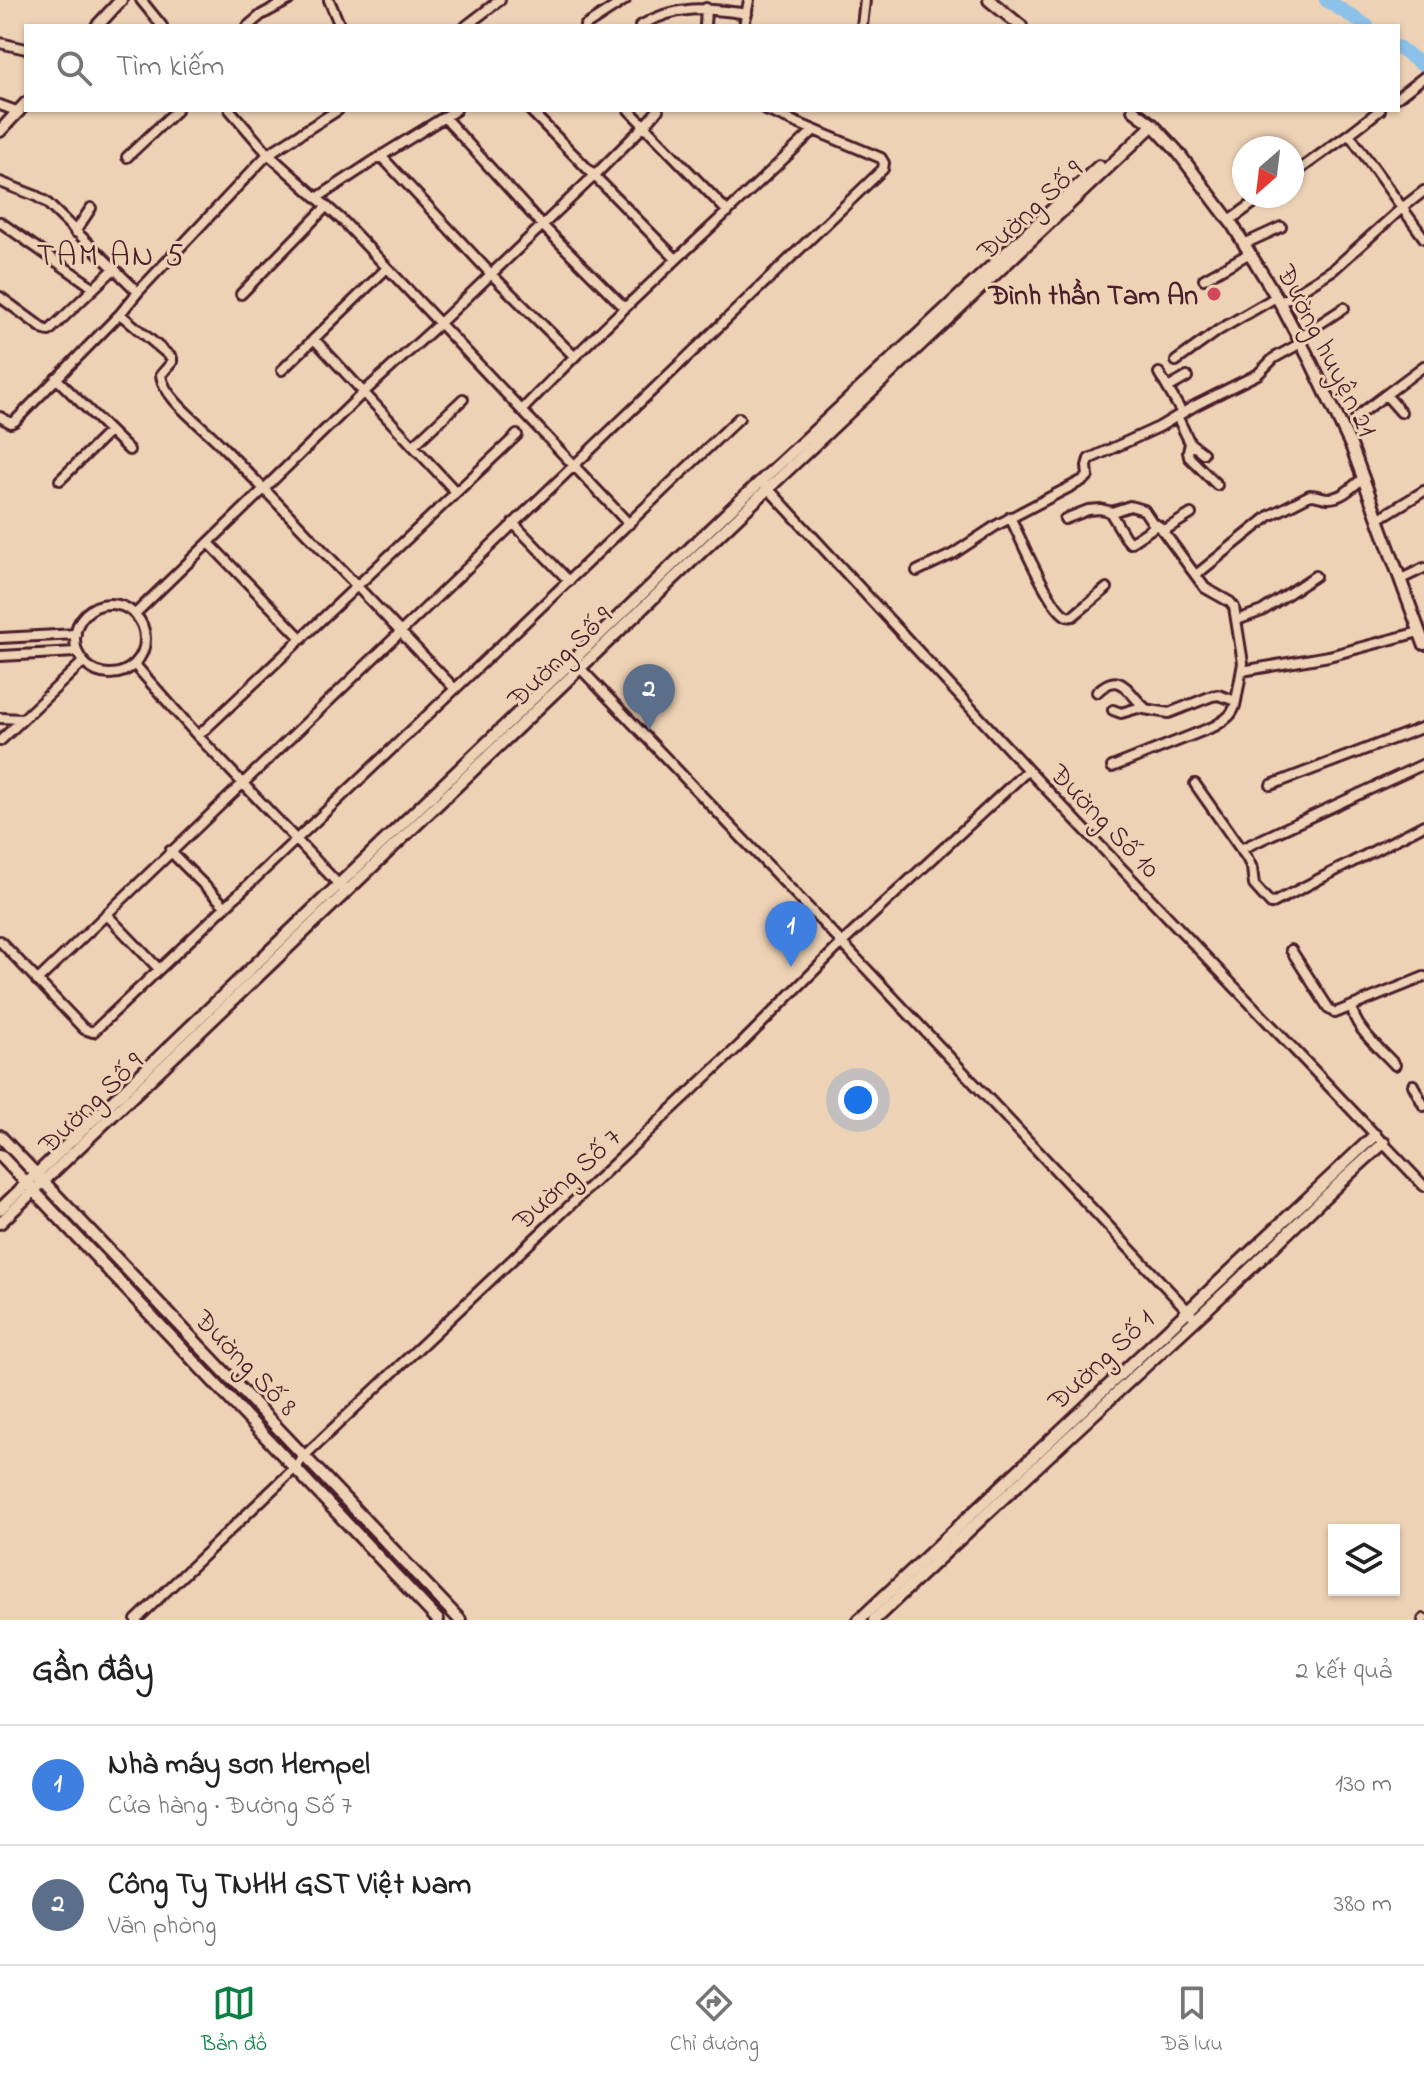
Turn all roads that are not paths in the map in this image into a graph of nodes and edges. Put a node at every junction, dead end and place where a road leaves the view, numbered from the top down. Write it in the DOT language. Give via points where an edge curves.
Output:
graph roads {
  1 [pos="121,0"];
  2 [pos="141,0"];
  3 [pos="289,0"];
  4 [pos="329,0"];
  5 [pos="500,0"];
  6 [pos="625,0"];
  7 [pos="749,0"];
  8 [pos="865,0"];
  9 [pos="989,0"];
  10 [pos="706,8"];
  11 [pos="747,14"];
  12 [pos="99,24"];
  13 [pos="160,24"];
  14 [pos="250,24"];
  15 [pos="339,24"];
  16 [pos="469,24"];
  17 [pos="588,24"];
  18 [pos="643,24"];
  19 [pos="705,24"];
  20 [pos="744,24"];
  21 [pos="862,24"];
  22 [pos="1019,24"];
  23 [pos="0,43"];
  24 [pos="24,49"];
  25 [pos="1423,77"];
  26 [pos="1400,95"];
  27 [pos="0,105"];
  28 [pos="22,108"];
  29 [pos="175,112"];
  30 [pos="232,112"];
  31 [pos="335,112"];
  32 [pos="453,112"];
  33 [pos="532,112"];
  34 [pos="631,112"];
  35 [pos="656,112"];
  36 [pos="770,112"];
  37 [pos="1136,112"];
  38 [pos="1377,112"];
  39 [pos="445,118"];
  40 [pos="1150,123"];
  41 [pos="644,126"];
  42 [pos="0,131"];
  43 [pos="813,131"];
  44 [pos="1349,134"];
  45 [pos="268,154"];
  46 [pos="381,156"];
  47 [pos="127,157"];
  48 [pos="1304,166"];
  49 [pos="594,176"];
  50 [pos="0,182"];
  51 [pos="1424,191"];
  52 [pos="317,198"];
  53 [pos="326,207"];
  54 [pos="91,208"];
  55 [pos="1247,208"];
  56 [pos="1402,208"];
  57 [pos="728,212"];
  58 [pos="1229,221"];
  59 [pos="0,222"];
  60 [pos="542,225"];
  61 [pos="1281,227"];
  62 [pos="75,232"];
  63 [pos="1424,238"];
  64 [pos="1247,248"];
  65 [pos="676,259"];
  66 [pos="387,268"];
  67 [pos="114,269"];
  68 [pos="491,274"];
  69 [pos="1204,279"];
  70 [pos="94,288"];
  71 [pos="138,292"];
  72 [pos="241,294"];
  73 [pos="0,297"];
  74 [pos="1278,300"];
  75 [pos="624,307"];
  76 [pos="1344,308"];
  77 [pos="120,314"];
  78 [pos="440,323"];
  79 [pos="314,339"];
  80 [pos="1300,340"];
  81 [pos="574,356"];
  82 [pos="1176,361"];
  83 [pos="1424,366"];
  84 [pos="282,370"];
  85 [pos="1159,373"];
  86 [pos="1187,377"];
  87 [pos="56,378"];
  88 [pos="1168,388"];
  89 [pos="364,392"];
  90 [pos="1386,395"];
  91 [pos="463,399"];
  92 [pos="522,410"];
  93 [pos="1401,412"];
  94 [pos="1179,414"];
  95 [pos="0,417"];
  96 [pos="1356,417"];
  97 [pos="739,418"];
  98 [pos="109,432"];
  99 [pos="517,435"];
  100 [pos="1190,443"];
  101 [pos="413,446"];
  102 [pos="129,450"];
  103 [pos="1203,453"];
  104 [pos="575,466"];
  105 [pos="1363,478"];
  106 [pos="60,480"];
  107 [pos="764,485"];
  108 [pos="1217,485"];
  109 [pos="265,489"];
  110 [pos="1424,491"];
  111 [pos="456,492"];
  112 [pos="1110,512"];
  113 [pos="1191,514"];
  114 [pos="1010,517"];
  115 [pos="1065,519"];
  116 [pos="1378,519"];
  117 [pos="513,523"];
  118 [pos="629,524"];
  119 [pos="1160,528"];
  120 [pos="209,543"];
  121 [pos="1424,568"];
  122 [pos="917,571"];
  123 [pos="1196,575"];
  124 [pos="1315,576"];
  125 [pos="1401,579"];
  126 [pos="569,581"];
  127 [pos="358,586"];
  128 [pos="1107,588"];
  129 [pos="135,614"];
  130 [pos="1237,620"];
  131 [pos="401,632"];
  132 [pos="1419,632"];
  133 [pos="76,634"];
  134 [pos="0,638"];
  135 [pos="302,639"];
  136 [pos="1424,644"];
  137 [pos="76,652"];
  138 [pos="0,656"];
  139 [pos="83,662"];
  140 [pos="135,665"];
  141 [pos="581,669"];
  142 [pos="1242,671"];
  143 [pos="455,689"];
  144 [pos="1097,692"];
  145 [pos="1236,701"];
  146 [pos="1145,709"];
  147 [pos="1113,710"];
  148 [pos="0,718"];
  149 [pos="23,719"];
  150 [pos="1424,727"];
  151 [pos="198,736"];
  152 [pos="0,741"];
  153 [pos="1424,764"];
  154 [pos="1112,767"];
  155 [pos="1028,770"];
  156 [pos="243,784"];
  157 [pos="1195,784"];
  158 [pos="1271,785"];
  159 [pos="1424,825"];
  160 [pos="295,840"];
  161 [pos="1241,849"];
  162 [pos="170,851"];
  163 [pos="341,888"];
  164 [pos="225,906"];
  165 [pos="106,914"];
  166 [pos="0,941"];
  167 [pos="842,943"];
  168 [pos="1291,950"];
  169 [pos="159,969"];
  170 [pos="1421,978"];
  171 [pos="37,981"];
  172 [pos="1424,989"];
  173 [pos="1353,1006"];
  174 [pos="1395,1065"];
  175 [pos="1413,1085"];
  176 [pos="1424,1106"];
  177 [pos="1375,1135"];
  178 [pos="0,1136"];
  179 [pos="1384,1143"];
  180 [pos="0,1155"];
  181 [pos="39,1177"];
  182 [pos="1424,1186"];
  183 [pos="30,1187"];
  184 [pos="0,1209"];
  185 [pos="0,1223"];
  186 [pos="1187,1310"];
  187 [pos="1196,1319"];
  188 [pos="304,1456"];
  189 [pos="295,1468"];
  190 [pos="136,1620"];
  191 [pos="438,1620"];
  192 [pos="460,1620"];
  193 [pos="859,1620"];
  194 [pos="874,1620"];
  1 -- 12 [label="street"];
  2 -- 13 [label="street"];
  3 -- 14 [label="street"];
  4 -- 15 [label="street"];
  5 -- 16 [label="street"];
  6 -- 17 [label="street"];
  7 -- 11 [label="street"];
  8 -- 21 [label="street"];
  9 -- 22 [label="street"];
  10 -- 11 [label="street"];
  10 -- 18 [label="street" via="665,14"];
  10 -- 19 [label="street"];
  11 -- 20 [label="street"];
  23 -- 24 [label="street"];
  25 -- 26 [label="street"];
  27 -- 28 [label="street"];
  28 -- 42 [label="street"];
  29 -- 47 [label="street"];
  30 -- 45 [label="street"];
  31 -- 45 [label="street"];
  32 -- 39 [label="street"];
  33 -- 49 [label="street"];
  34 -- 41 [label="street"];
  35 -- 41 [label="street"];
  36 -- 43 [label="street"];
  37 -- 40 [label="street, Đường huyện 21"];
  38 -- 44 [label="street"];
  39 -- 46 [label="street"];
  39 -- 60 [label="street"];
  40 -- 58 [label="street, Đường huyện 21"];
  40 -- 107 [label="street, Đường Số 9"];
  41 -- 49 [label="street"];
  41 -- 57 [label="street"];
  43 -- 57 [label="street"];
  43 -- 104 [label="street" via="881,158 883,169"];
  44 -- 48 [label="street"];
  44 -- 56 [label="street"];
  45 -- 52 [label="street"];
  45 -- 71 [label="street"];
  46 -- 52 [label="street"];
  46 -- 68 [label="street"];
  49 -- 60 [label="street"];
  49 -- 65 [label="street"];
  50 -- 62 [label="street" via="46,202"];
  51 -- 56 [label="street"];
  52 -- 53 [label="street"];
  53 -- 66 [label="street"];
  53 -- 72 [label="street"];
  54 -- 62 [label="street"];
  55 -- 58 [label="street"];
  56 -- 63 [label="street"];
  56 -- 74 [label="street" via="1334,269"];
  57 -- 65 [label="street"];
  58 -- 64 [label="street, Đường huyện 21"];
  59 -- 70 [label="street"];
  60 -- 68 [label="street"];
  60 -- 75 [label="street"];
  61 -- 64 [label="street"];
  62 -- 67 [label="street"];
  64 -- 69 [label="street"];
  64 -- 74 [label="street, Đường huyện 21"];
  65 -- 75 [label="street"];
  66 -- 78 [label="street"];
  66 -- 79 [label="street"];
  67 -- 70 [label="street"];
  67 -- 71 [label="street"];
  68 -- 78 [label="street"];
  68 -- 81 [label="street"];
  70 -- 73 [label="street" via="49,331"];
  71 -- 77 [label="street"];
  74 -- 80 [label="street, Đường huyện 21"];
  74 -- 82 [label="street" via="1219,330"];
  75 -- 81 [label="street"];
  76 -- 80 [label="street"];
  77 -- 87 [label="street"];
  77 -- 109 [label="street" via="172,358 161,375 170,395"];
  78 -- 89 [label="street"];
  78 -- 92 [label="street"];
  79 -- 84 [label="street"];
  79 -- 89 [label="street"];
  80 -- 94 [label="street" via="1258,374"];
  80 -- 105 [label="street, Đường huyện 21"];
  81 -- 92 [label="street"];
  83 -- 90 [label="street"];
  85 -- 88 [label="street"];
  86 -- 88 [label="street"];
  87 -- 95 [label="street" via="15,421"];
  87 -- 98 [label="street"];
  88 -- 94 [label="street"];
  89 -- 101 [label="street"];
  89 -- 109 [label="street"];
  90 -- 93 [label="street"];
  90 -- 96 [label="street"];
  91 -- 101 [label="street"];
  92 -- 104 [label="street"];
  94 -- 100 [label="street"];
  94 -- 114 [label="street" via="1089,459 1085,479"];
  97 -- 118 [label="street"];
  98 -- 102 [label="street"];
  98 -- 106 [label="street"];
  99 -- 111 [label="street"];
  100 -- 103 [label="street"];
  100 -- 108 [label="street" via="1189,457"];
  101 -- 111 [label="street"];
  104 -- 117 [label="street"];
  104 -- 118 [label="street"];
  105 -- 116 [label="street, Đường huyện 21"];
  105 -- 123 [label="street" via="1341,495 1310,495 1269,516"];
  107 -- 141 [label="street, Đường Số 9"];
  107 -- 155 [label="street, Đường Số 10"];
  107 -- 163 [label="street, Đường Số 9"];
  109 -- 120 [label="street"];
  109 -- 127 [label="street"];
  110 -- 116 [label="street"];
  111 -- 127 [label="street"];
  112 -- 115 [label="street" via="1088,510"];
  112 -- 119 [label="street" via="1136,507"];
  112 -- 119 [label="street" via="1130,543"];
  113 -- 119 [label="street"];
  114 -- 122 [label="street"];
  114 -- 128 [label="street" via="1048,595 1064,615 1073,616"];
  116 -- 125 [label="street, Đường huyện 21"];
  117 -- 126 [label="street"];
  117 -- 131 [label="street"];
  118 -- 126 [label="street"];
  119 -- 123 [label="street"];
  120 -- 129 [label="street"];
  120 -- 135 [label="street"];
  121 -- 125 [label="street"];
  123 -- 130 [label="street" via="1210,593 1230,602"];
  124 -- 130 [label="street" via="1262,611"];
  125 -- 132 [label="street, Đường huyện 21"];
  126 -- 143 [label="street"];
  127 -- 131 [label="street"];
  127 -- 135 [label="street"];
  129 -- 133 [label="street" via="118,604 100,605 84,614"];
  129 -- 140 [label="street" via="145,642"];
  130 -- 142 [label="street"];
  131 -- 143 [label="street"];
  131 -- 156 [label="street"];
  132 -- 136 [label="street, Đường huyện 21"];
  132 -- 142 [label="street" via="1329,656"];
  133 -- 134 [label="street"];
  133 -- 137 [label="street"];
  135 -- 151 [label="street"];
  137 -- 138 [label="street"];
  137 -- 139 [label="street"];
  139 -- 140 [label="street" via="111,674"];
  139 -- 149 [label="street"];
  140 -- 151 [label="street"];
  141 -- 163 [label="street, Đường Số 9"];
  141 -- 167 [label="street"];
  142 -- 145 [label="street"];
  143 -- 160 [label="street"];
  144 -- 146 [label="street" via="1117,681"];
  145 -- 146 [label="street" via="1218,695 1169,713"];
  145 -- 154 [label="street" via="1229,717 1215,726"];
  146 -- 147 [label="street"];
  148 -- 149 [label="street"];
  149 -- 152 [label="street"];
  150 -- 158 [label="street"];
  151 -- 156 [label="street"];
  153 -- 161 [label="street"];
  155 -- 167 [label="street, Đường Số 7"];
  155 -- 177 [label="street, Đường Số 10"];
  156 -- 160 [label="street"];
  156 -- 162 [label="street"];
  157 -- 161 [label="street"];
  159 -- 161 [label="street" via="1273,904 1254,885"];
  160 -- 163 [label="street"];
  160 -- 164 [label="street"];
  162 -- 164 [label="street"];
  162 -- 165 [label="street"];
  163 -- 181 [label="street, Đường Số 9"];
  164 -- 169 [label="street"];
  165 -- 169 [label="street"];
  165 -- 171 [label="street"];
  166 -- 171 [label="street"];
  167 -- 186 [label="street"];
  167 -- 188 [label="street, Đường Số 7"];
  168 -- 173 [label="street" via="1332,1013"];
  169 -- 171 [label="street" via="93,1032"];
  170 -- 172 [label="street"];
  170 -- 173 [label="street"];
  173 -- 174 [label="street" via="1363,1032"];
  175 -- 176 [label="street"];
  177 -- 179 [label="street, Đường Số 10"];
  177 -- 186 [label="street, Đường Số 1"];
  178 -- 181 [label="street, Đường Số 8"];
  179 -- 182 [label="street, Đường Số 10"];
  179 -- 187 [label="street, Đường Số 1"];
  180 -- 183 [label="street, Đường Số 8"];
  181 -- 183 [label="street, Đường Số 9"];
  181 -- 188 [label="street, Đường Số 8"];
  183 -- 184 [label="street, Đường Số 9"];
  183 -- 185 [label="street, Đường Số 9"];
  183 -- 189 [label="street, Đường Số 8"];
  186 -- 187 [label="street"];
  186 -- 193 [label="street, Đường Số 1"];
  187 -- 194 [label="street, Đường Số 1"];
  188 -- 189 [label="street, Đường Số 7"];
  188 -- 192 [label="street, Đường Số 8"];
  189 -- 190 [label="street, Đường Số 7"];
  189 -- 191 [label="street, Đường Số 8"];
}
